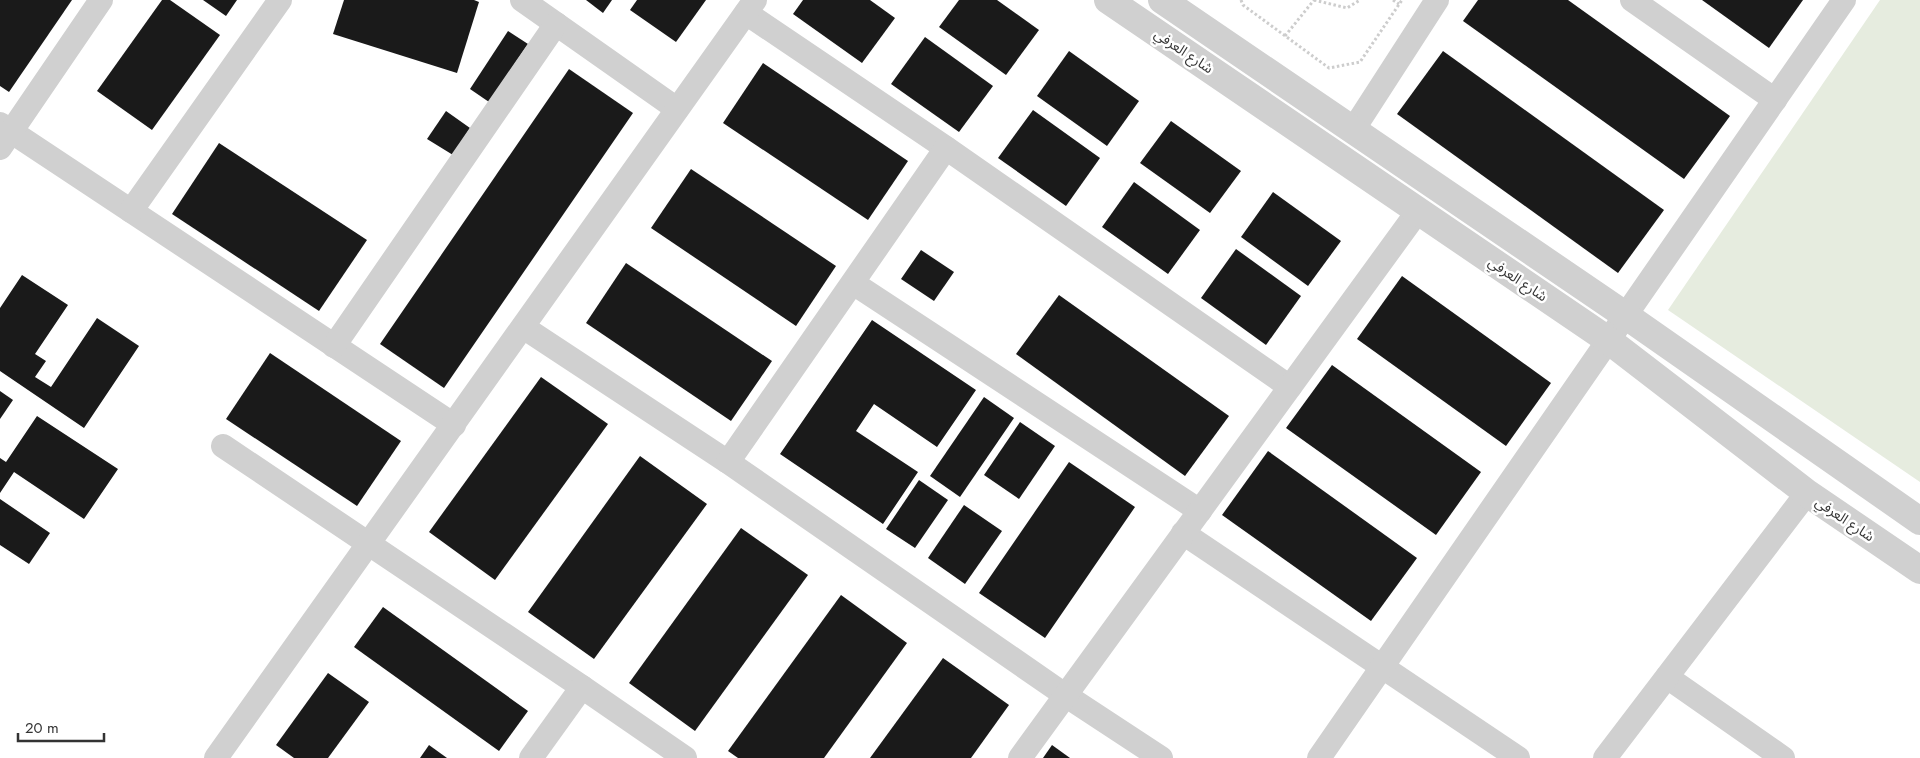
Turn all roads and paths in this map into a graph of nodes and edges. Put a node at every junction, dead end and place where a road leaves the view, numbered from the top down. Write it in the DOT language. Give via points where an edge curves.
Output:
graph roads {
  1 [pos="100,0"];
  2 [pos="280,0"];
  3 [pos="522,0"];
  4 [pos="1108,0"];
  5 [pos="1241,0"];
  6 [pos="1314,0"];
  7 [pos="1360,0"];
  8 [pos="1393,0"];
  9 [pos="1437,0"];
  10 [pos="1632,0"];
  11 [pos="1844,0"];
  12 [pos="1401,2"];
  13 [pos="1172,3"];
  14 [pos="751,7"];
  15 [pos="556,24"];
  16 [pos="1286,36"];
  17 [pos="1775,100"];
  18 [pos="676,109"];
  19 [pos="1353,130"];
  20 [pos="4,135"];
  21 [pos="946,148"];
  22 [pos="131,211"];
  23 [pos="1418,211"];
  24 [pos="853,283"];
  25 [pos="1625,315"];
  26 [pos="523,327"];
  27 [pos="1608,340"];
  28 [pos="334,346"];
  29 [pos="1290,387"];
  30 [pos="454,425"];
  31 [pos="223,446"];
  32 [pos="728,462"];
  33 [pos="1807,493"];
  34 [pos="1200,511"];
  35 [pos="1920,522"];
  36 [pos="1183,533"];
  37 [pos="368,543"];
  38 [pos="1920,570"];
  39 [pos="1383,666"];
  40 [pos="1667,677"];
  41 [pos="582,686"];
  42 [pos="1065,695"];
  43 [pos="216,758"];
  44 [pos="531,758"];
  45 [pos="685,758"];
  46 [pos="1020,758"];
  47 [pos="1161,758"];
  48 [pos="1318,758"];
  49 [pos="1518,758"];
  50 [pos="1606,758"];
  51 [pos="1783,758"];
  1 -- 20 [label="street"];
  2 -- 22 [label="street"];
  3 -- 15 [label="street"];
  4 -- 23 [label="street, شارع العرفي"];
  5 -- 16 [label="path" via="1243,5"];
  6 -- 7 [label="path" via="1347,8"];
  6 -- 16 [label="path"];
  8 -- 12 [label="path"];
  9 -- 19 [label="street"];
  10 -- 17 [label="street"];
  11 -- 17 [label="street"];
  12 -- 16 [label="path" via="1360,62 1329,68"];
  13 -- 19 [label="street"];
  14 -- 18 [label="street"];
  14 -- 21 [label="street"];
  15 -- 18 [label="street"];
  15 -- 28 [label="street"];
  17 -- 25 [label="street"];
  18 -- 26 [label="street"];
  19 -- 25 [label="street"];
  20 -- 22 [label="street"];
  21 -- 24 [label="street"];
  21 -- 29 [label="street"];
  22 -- 28 [label="street"];
  23 -- 27 [label="street, شارع العرفي"];
  23 -- 29 [label="street"];
  24 -- 32 [label="street"];
  24 -- 34 [label="street"];
  25 -- 27 [label="street"];
  25 -- 35 [label="street"];
  26 -- 30 [label="street"];
  26 -- 32 [label="street"];
  27 -- 33 [label="street, شارع العرفي"];
  27 -- 39 [label="street"];
  28 -- 30 [label="street"];
  29 -- 34 [label="street"];
  30 -- 37 [label="street"];
  31 -- 37 [label="street"];
  32 -- 42 [label="street"];
  33 -- 38 [label="street, شارع العرفي"];
  33 -- 40 [label="street"];
  34 -- 36 [label="street"];
  36 -- 39 [label="street"];
  36 -- 42 [label="street"];
  37 -- 41 [label="street"];
  37 -- 43 [label="street"];
  39 -- 48 [label="street"];
  39 -- 49 [label="street"];
  40 -- 50 [label="street"];
  40 -- 51 [label="street"];
  41 -- 44 [label="street"];
  41 -- 45 [label="street"];
  42 -- 46 [label="street"];
  42 -- 47 [label="street"];
}
